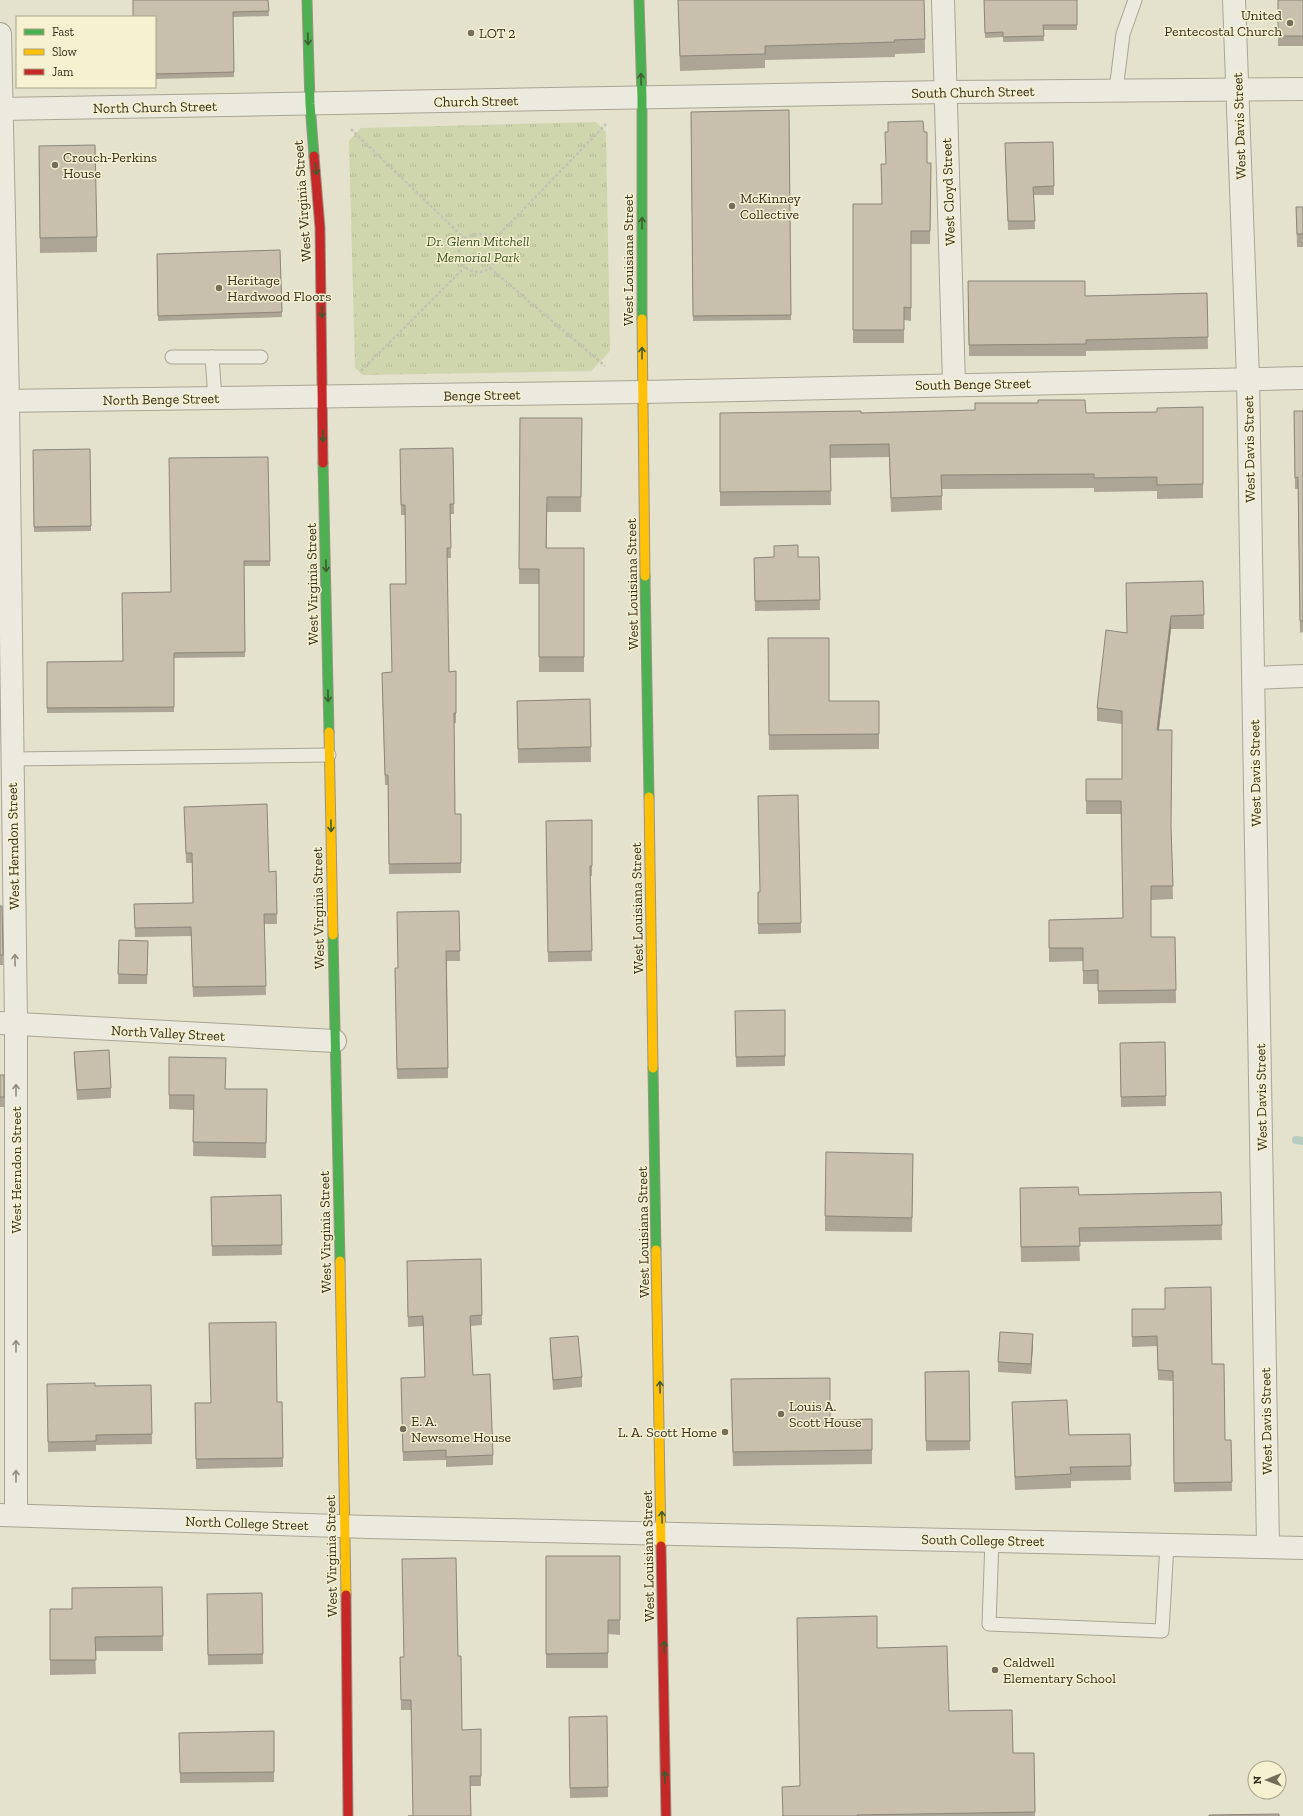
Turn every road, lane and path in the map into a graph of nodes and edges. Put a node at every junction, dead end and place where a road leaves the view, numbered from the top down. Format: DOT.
graph roads {
  1 [pos="307,0"];
  2 [pos="638,0"];
  3 [pos="943,0"];
  4 [pos="1135,0"];
  5 [pos="1234,0"];
  6 [pos="0,34"];
  7 [pos="1303,89"];
  8 [pos="1116,90"];
  9 [pos="1237,90"];
  10 [pos="946,92"];
  11 [pos="642,98"];
  12 [pos="310,104"];
  13 [pos="1,109"];
  14 [pos="610,119"];
  15 [pos="351,129"];
  16 [pos="465,239"];
  17 [pos="493,241"];
  18 [pos="465,267"];
  19 [pos="490,268"];
  20 [pos="172,357"];
  21 [pos="212,357"];
  22 [pos="261,357"];
  23 [pos="607,368"];
  24 [pos="357,374"];
  25 [pos="1248,378"];
  26 [pos="1303,378"];
  27 [pos="954,384"];
  28 [pos="642,392"];
  29 [pos="322,397"];
  30 [pos="215,398"];
  31 [pos="4,401"];
  32 [pos="1303,676"];
  33 [pos="1254,678"];
  34 [pos="329,755"];
  35 [pos="12,759"];
  36 [pos="8,1024"];
  37 [pos="335,1041"];
  38 [pos="8,1515"];
  39 [pos="345,1526"];
  40 [pos="662,1533"];
  41 [pos="992,1540"];
  42 [pos="1167,1544"];
  43 [pos="1268,1547"];
  44 [pos="1303,1548"];
  45 [pos="348,1816"];
  46 [pos="666,1816"];
  1 -- 12 [label="main road, West Virginia Street, one-way"];
  11 -- 2 [label="main road, West Louisiana Street, one-way"];
  3 -- 10 [label="street, West Cloyd Street"];
  4 -- 8 [label="lane"];
  5 -- 9 [label="street, West Davis Street"];
  6 -- 13 [label="street, West Herndon Street"];
  7 -- 9 [label="street, South Church Street"];
  8 -- 9 [label="street, South Church Street"];
  8 -- 10 [label="street, South Church Street"];
  9 -- 25 [label="street, West Davis Street"];
  10 -- 11 [label="street, South Church Street"];
  10 -- 27 [label="street, West Cloyd Street"];
  11 -- 12 [label="street, Church Street"];
  28 -- 11 [label="main road, West Louisiana Street, one-way"];
  12 -- 13 [label="street, North Church Street"];
  12 -- 29 [label="main road, West Virginia Street, one-way"];
  13 -- 31 [label="street, West Herndon Street"];
  14 -- 17 [label="path"];
  15 -- 16 [label="path"];
  16 -- 17 [label="path"];
  16 -- 18 [label="path"];
  17 -- 19 [label="path"];
  18 -- 19 [label="path"];
  18 -- 24 [label="path"];
  19 -- 23 [label="path"];
  20 -- 21 [label="lane"];
  21 -- 22 [label="lane"];
  21 -- 30 [label="lane"];
  25 -- 26 [label="street, South Benge Street"];
  25 -- 27 [label="street, South Benge Street"];
  25 -- 33 [label="street, West Davis Street"];
  27 -- 28 [label="street, South Benge Street"];
  28 -- 29 [label="street, Benge Street"];
  40 -- 28 [label="main road, West Louisiana Street, one-way"];
  29 -- 30 [label="street, North Benge Street"];
  29 -- 34 [label="main road, West Virginia Street, one-way"];
  30 -- 31 [label="street, North Benge Street"];
  31 -- 35 [label="street, West Herndon Street"];
  32 -- 33 [label="street"];
  33 -- 43 [label="street, West Davis Street"];
  34 -- 35 [label="lane"];
  34 -- 37 [label="main road, West Virginia Street, one-way"];
  36 -- 35 [label="street, West Herndon Street, one-way"];
  36 -- 37 [label="street, North Valley Street"];
  38 -- 36 [label="street, West Herndon Street, one-way"];
  37 -- 39 [label="main road, West Virginia Street"];
  38 -- 39 [label="street, North College Street"];
  39 -- 40 [label="street, North College Street"];
  39 -- 45 [label="main road, West Virginia Street"];
  40 -- 41 [label="street, South College Street"];
  46 -- 40 [label="main road, West Louisiana Street, one-way"];
  41 -- 42 [label="street, South College Street"];
  41 -- 42 [label="lane"];
  42 -- 43 [label="street, South College Street"];
  43 -- 44 [label="street, South College Street"];
}
